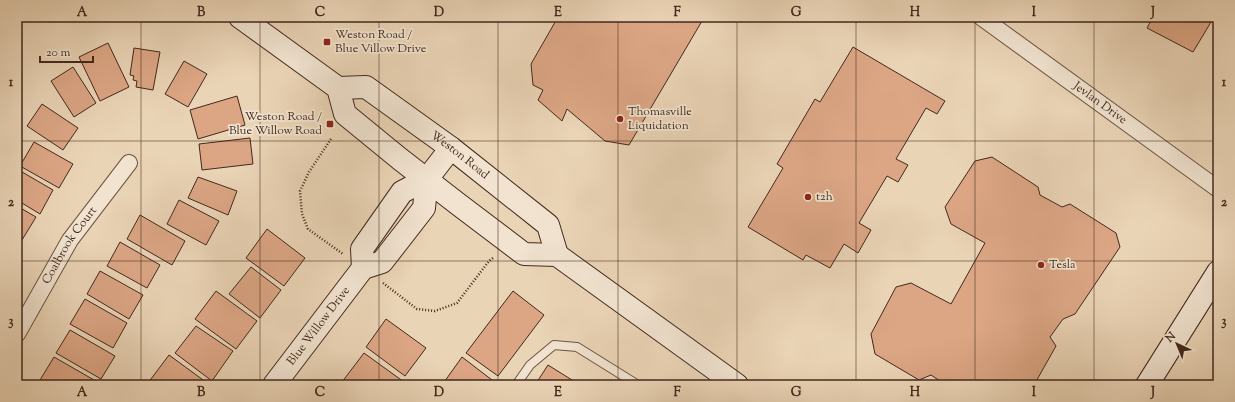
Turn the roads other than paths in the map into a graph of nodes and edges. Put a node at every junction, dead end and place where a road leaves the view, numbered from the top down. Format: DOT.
graph roads {
  1 [pos="240,17"];
  2 [pos="981,17"];
  3 [pos="338,88"];
  4 [pos="451,148"];
  5 [pos="129,163"];
  6 [pos="427,179"];
  7 [pos="1218,189"];
  8 [pos="557,256"];
  9 [pos="1218,272"];
  10 [pos="17,334"];
  11 [pos="274,385"];
  12 [pos="516,385"];
  13 [pos="638,385"];
  14 [pos="737,385"];
  15 [pos="1147,385"];
  1 -- 3 [label="main road"];
  2 -- 7 [label="street, Jevlan Drive"];
  3 -- 4 [label="main road, Weston Road"];
  3 -- 6 [label="main road"];
  4 -- 6 [label="main road, Blue Willow Drive"];
  4 -- 8 [label="main road, Weston Road"];
  5 -- 10 [label="street, Coalbrook Court"];
  6 -- 8 [label="main road"];
  6 -- 11 [label="main road, Blue Willow Drive"];
  8 -- 14 [label="main road"];
  9 -- 15 [label="main road"];
  12 -- 13 [label="lane"];
}
